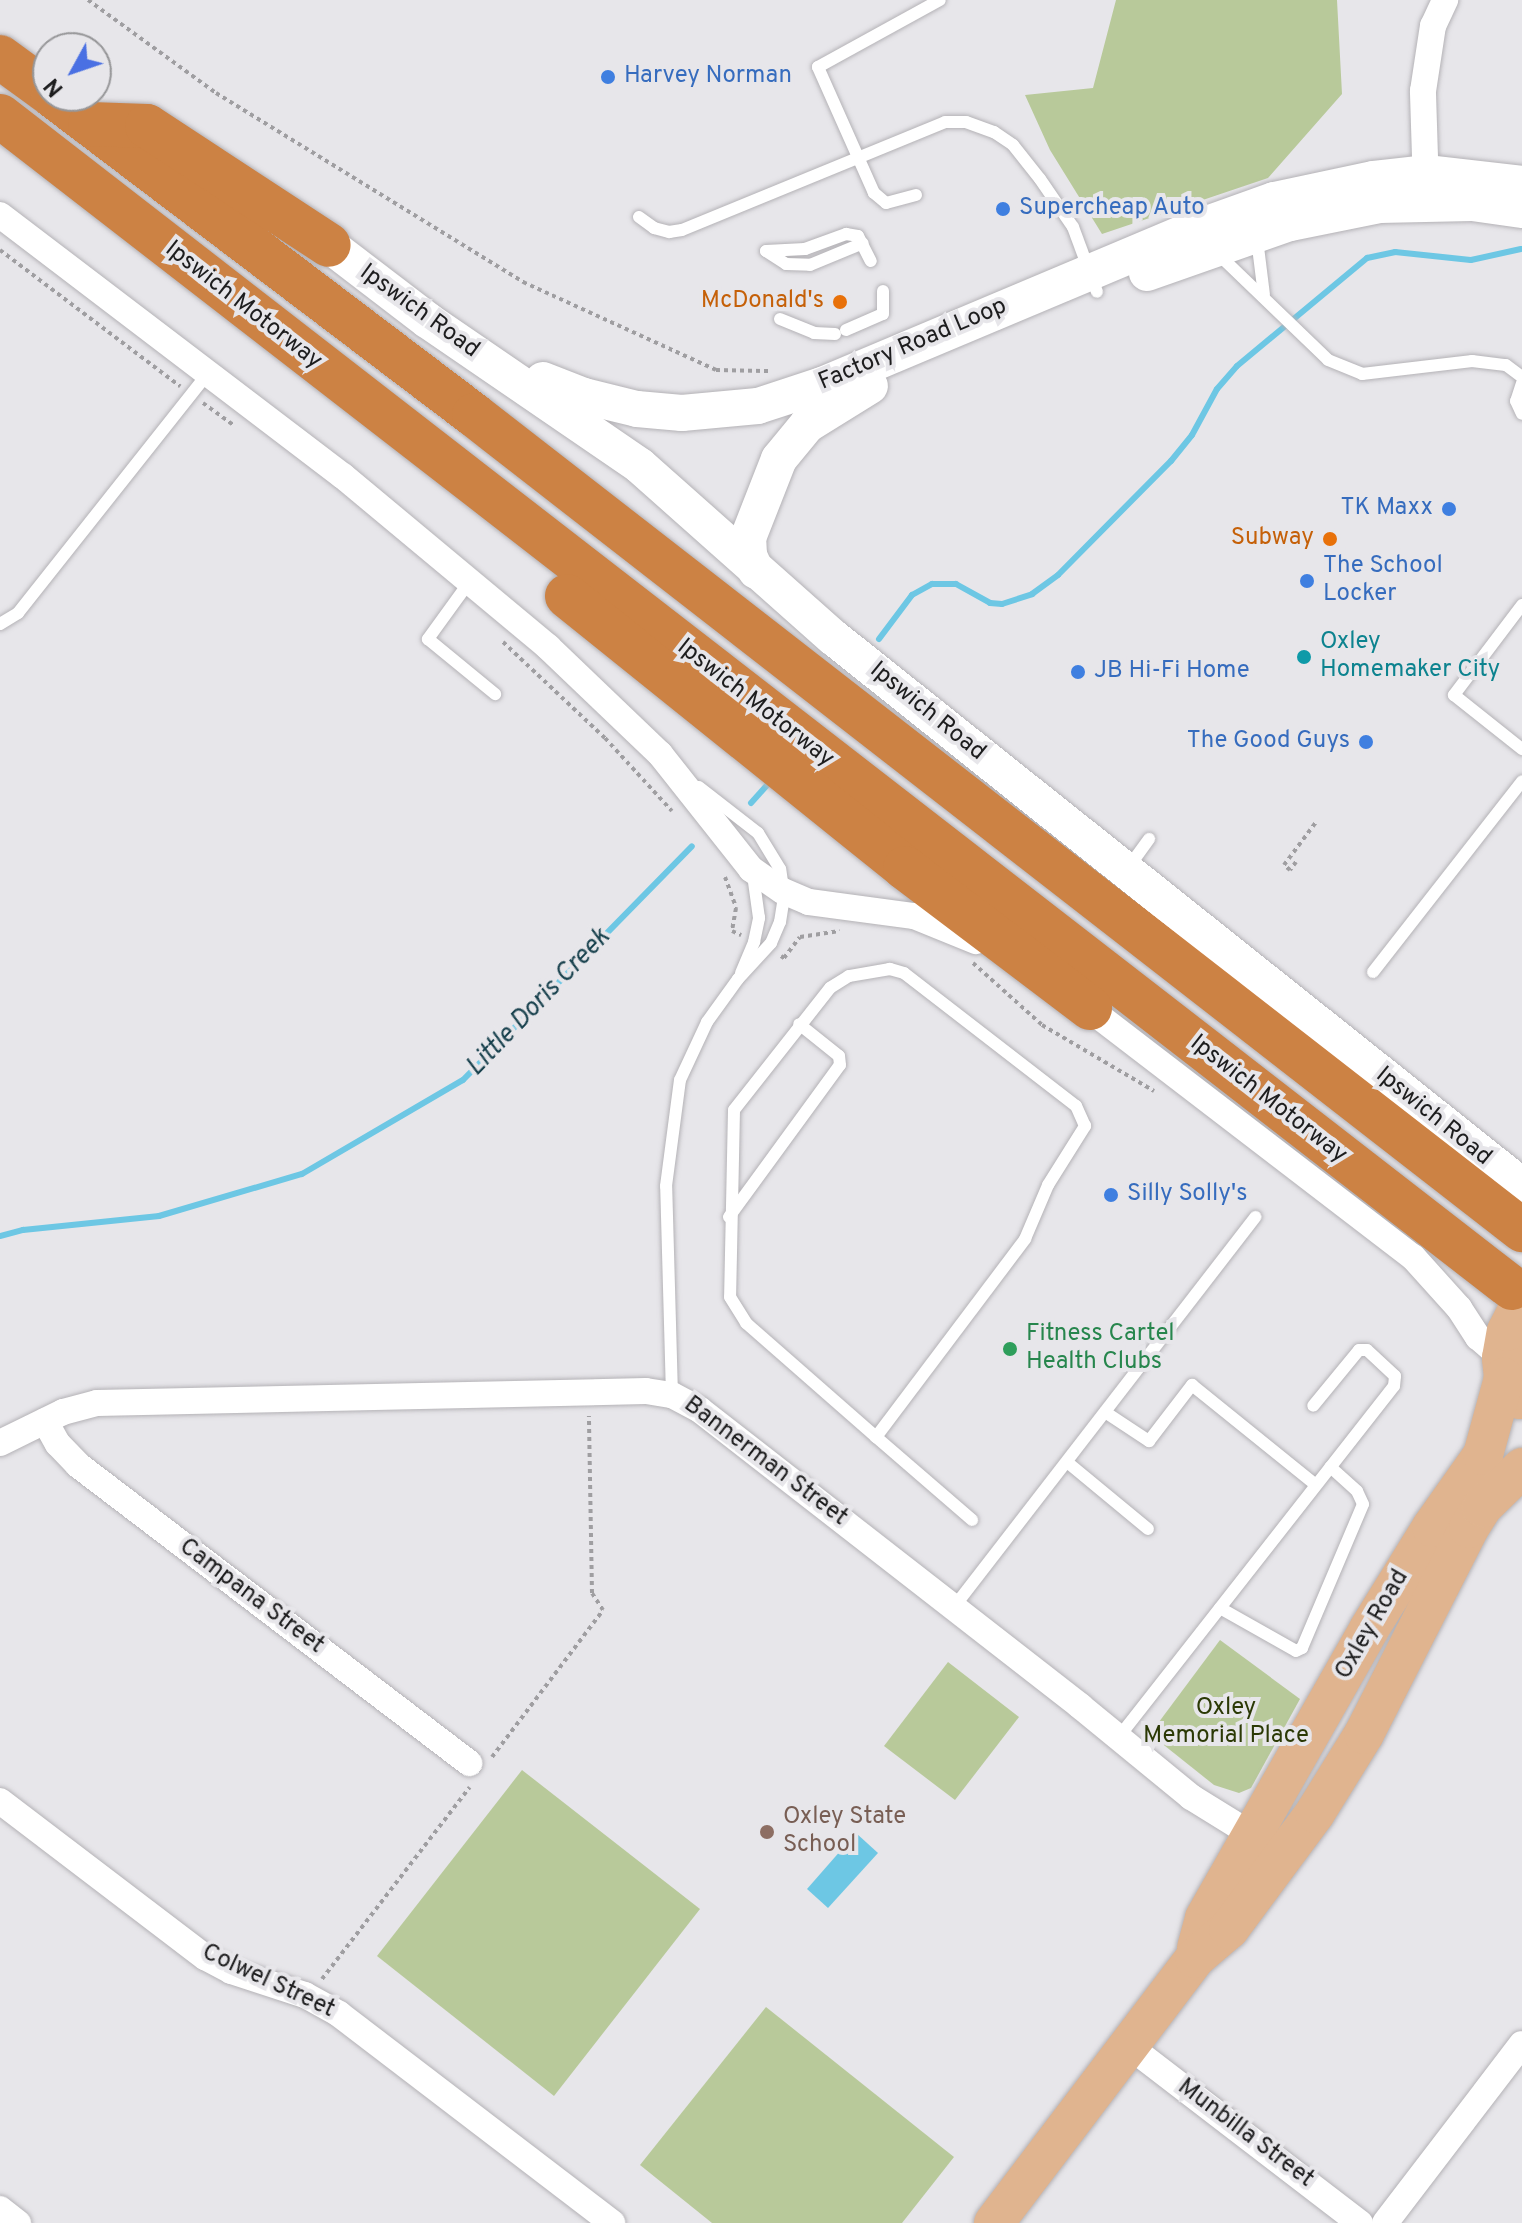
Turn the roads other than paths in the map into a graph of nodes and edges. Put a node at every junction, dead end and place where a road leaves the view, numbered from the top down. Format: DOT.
graph roads {
  1 [pos="940,0"];
  2 [pos="1445,0"];
  3 [pos="0,57"];
  4 [pos="32,80"];
  5 [pos="74,112"];
  6 [pos="0,116"];
  7 [pos="90,124"];
  8 [pos="860,159"];
  9 [pos="81,179"];
  10 [pos="1522,184"];
  11 [pos="1426,187"];
  12 [pos="916,195"];
  13 [pos="1522,210"];
  14 [pos="0,215"];
  15 [pos="639,217"];
  16 [pos="1252,222"];
  17 [pos="1209,237"];
  18 [pos="329,245"];
  19 [pos="766,251"];
  20 [pos="871,261"];
  21 [pos="1094,281"];
  22 [pos="883,291"];
  23 [pos="1264,295"];
  24 [pos="780,319"];
  25 [pos="210,371"];
  26 [pos="1522,380"];
  27 [pos="1522,414"];
  28 [pos="756,571"];
  29 [pos="470,581"];
  30 [pos="1522,605"];
  31 [pos="0,624"];
  32 [pos="495,694"];
  33 [pos="1522,749"];
  34 [pos="660,754"];
  35 [pos="1522,781"];
  36 [pos="1149,839"];
  37 [pos="751,869"];
  38 [pos="1126,871"];
  39 [pos="783,891"];
  40 [pos="1373,972"];
  41 [pos="738,979"];
  42 [pos="1090,1008"];
  43 [pos="799,1024"];
  44 [pos="1522,1186"];
  45 [pos="729,1217"];
  46 [pos="1255,1217"];
  47 [pos="1522,1230"];
  48 [pos="1516,1301"];
  49 [pos="1509,1379"];
  50 [pos="672,1395"];
  51 [pos="1313,1406"];
  52 [pos="1105,1412"];
  53 [pos="45,1421"];
  54 [pos="876,1437"];
  55 [pos="0,1443"];
  56 [pos="1067,1462"];
  57 [pos="1330,1467"];
  58 [pos="1522,1468"];
  59 [pos="1316,1485"];
  60 [pos="972,1520"];
  61 [pos="1148,1529"];
  62 [pos="954,1607"];
  63 [pos="1220,1608"];
  64 [pos="1118,1738"];
  65 [pos="477,1770"];
  66 [pos="0,1801"];
  67 [pos="1269,1845"];
  68 [pos="1522,2044"];
  69 [pos="1129,2046"];
  70 [pos="0,2209"];
  71 [pos="18,2223"];
  72 [pos="612,2223"];
  73 [pos="994,2223"];
  74 [pos="1360,2223"];
  75 [pos="1385,2223"];
  1 -- 8 [label="lane"];
  2 -- 11 [label="street"];
  3 -- 4 [label="highway"];
  5 -- 7 [label="highway"];
  6 -- 9 [label="highway, Ipswich Motorway"];
  7 -- 18 [label="highway"];
  7 -- 47 [label="highway"];
  8 -- 12 [label="lane"];
  8 -- 15 [label="lane"];
  8 -- 21 [label="lane"];
  9 -- 42 [label="highway"];
  9 -- 48 [label="highway, Ipswich Motorway"];
  10 -- 11 [label="main road, Factory Road Loop"];
  11 -- 13 [label="main road, Factory Road Loop"];
  11 -- 16 [label="main road, Factory Road Loop"];
  14 -- 25 [label="street"];
  16 -- 17 [label="main road, Factory Road Loop"];
  16 -- 23 [label="lane"];
  17 -- 21 [label="main road, Factory Road Loop"];
  17 -- 23 [label="lane"];
  18 -- 21 [label="main road, Factory Road Loop"];
  18 -- 28 [label="main road, Ipswich Road"];
  19 -- 20 [label="lane"];
  21 -- 28 [label="main road, Factory Road Loop"];
  22 -- 24 [label="lane"];
  23 -- 26 [label="lane"];
  25 -- 29 [label="street"];
  25 -- 31 [label="lane"];
  26 -- 27 [label="lane"];
  28 -- 38 [label="main road, Ipswich Road"];
  29 -- 32 [label="lane"];
  29 -- 34 [label="street"];
  30 -- 33 [label="lane"];
  34 -- 37 [label="street"];
  34 -- 39 [label="lane"];
  35 -- 40 [label="lane"];
  36 -- 38 [label="lane"];
  37 -- 39 [label="street"];
  37 -- 41 [label="lane"];
  38 -- 44 [label="main road, Ipswich Road"];
  39 -- 41 [label="lane"];
  39 -- 42 [label="street"];
  41 -- 50 [label="lane"];
  42 -- 49 [label="street"];
  43 -- 45 [label="lane"];
  43 -- 45 [label="lane"];
  43 -- 54 [label="lane"];
  45 -- 54 [label="lane"];
  46 -- 52 [label="lane"];
  48 -- 49 [label="main road, Oxley Road"];
  49 -- 67 [label="main road, Oxley Road"];
  50 -- 53 [label="street, Bannerman Street"];
  50 -- 62 [label="street, Bannerman Street"];
  51 -- 57 [label="lane"];
  52 -- 56 [label="lane"];
  52 -- 59 [label="lane"];
  53 -- 55 [label="street, Bannerman Street"];
  53 -- 65 [label="street, Campana Street"];
  54 -- 60 [label="lane"];
  56 -- 61 [label="lane"];
  56 -- 62 [label="lane"];
  57 -- 59 [label="lane"];
  57 -- 63 [label="lane"];
  58 -- 67 [label="main road, Oxley Road"];
  59 -- 63 [label="lane"];
  62 -- 64 [label="street, Bannerman Street"];
  63 -- 64 [label="lane"];
  64 -- 67 [label="street, Bannerman Street"];
  66 -- 72 [label="street, Colwel Street"];
  67 -- 69 [label="main road, Oxley Road"];
  68 -- 75 [label="street"];
  69 -- 73 [label="main road, Oxley Road"];
  69 -- 74 [label="street, Munbilla Street"];
  70 -- 71 [label="street"];
}
